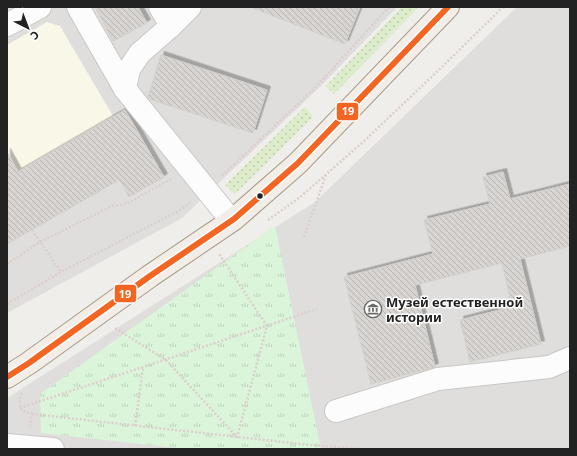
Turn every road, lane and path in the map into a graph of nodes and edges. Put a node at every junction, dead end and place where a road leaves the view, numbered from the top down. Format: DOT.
graph roads {
  1 [pos="40,7"];
  2 [pos="78,7"];
  3 [pos="160,7"];
  4 [pos="190,7"];
  5 [pos="448,7"];
  6 [pos="7,25"];
  7 [pos="171,26"];
  8 [pos="125,89"];
  9 [pos="188,169"];
  10 [pos="326,174"];
  11 [pos="231,220"];
  12 [pos="32,230"];
  13 [pos="304,237"];
  14 [pos="40,242"];
  15 [pos="219,254"];
  16 [pos="7,264"];
  17 [pos="61,272"];
  18 [pos="317,309"];
  19 [pos="267,326"];
  20 [pos="113,327"];
  21 [pos="570,358"];
  22 [pos="166,360"];
  23 [pos="142,368"];
  24 [pos="7,377"];
  25 [pos="20,408"];
  26 [pos="336,411"];
  27 [pos="32,414"];
  28 [pos="135,426"];
  29 [pos="7,432"];
  30 [pos="237,437"];
  31 [pos="16,446"];
  32 [pos="310,447"];
  33 [pos="53,449"];
  34 [pos="363,449"];
  1 -- 6 [label="street"];
  2 -- 8 [label="street"];
  3 -- 7 [label="street"];
  4 -- 7 [label="street"];
  5 -- 11 [label="main road"];
  7 -- 8 [label="street"];
  8 -- 9 [label="street"];
  9 -- 11 [label="street"];
  9 -- 14 [label="path"];
  10 -- 13 [label="path"];
  11 -- 24 [label="main road"];
  12 -- 14 [label="path"];
  14 -- 16 [label="path"];
  14 -- 17 [label="path"];
  15 -- 19 [label="path"];
  18 -- 19 [label="path"];
  19 -- 22 [label="path"];
  19 -- 30 [label="path"];
  20 -- 22 [label="path"];
  21 -- 26 [label="street"];
  22 -- 23 [label="path"];
  22 -- 30 [label="path"];
  23 -- 25 [label="path"];
  23 -- 28 [label="path"];
  27 -- 28 [label="path"];
  28 -- 30 [label="path"];
  29 -- 31 [label="street"];
  30 -- 32 [label="path"];
  31 -- 33 [label="street"];
  32 -- 34 [label="path"];
}
